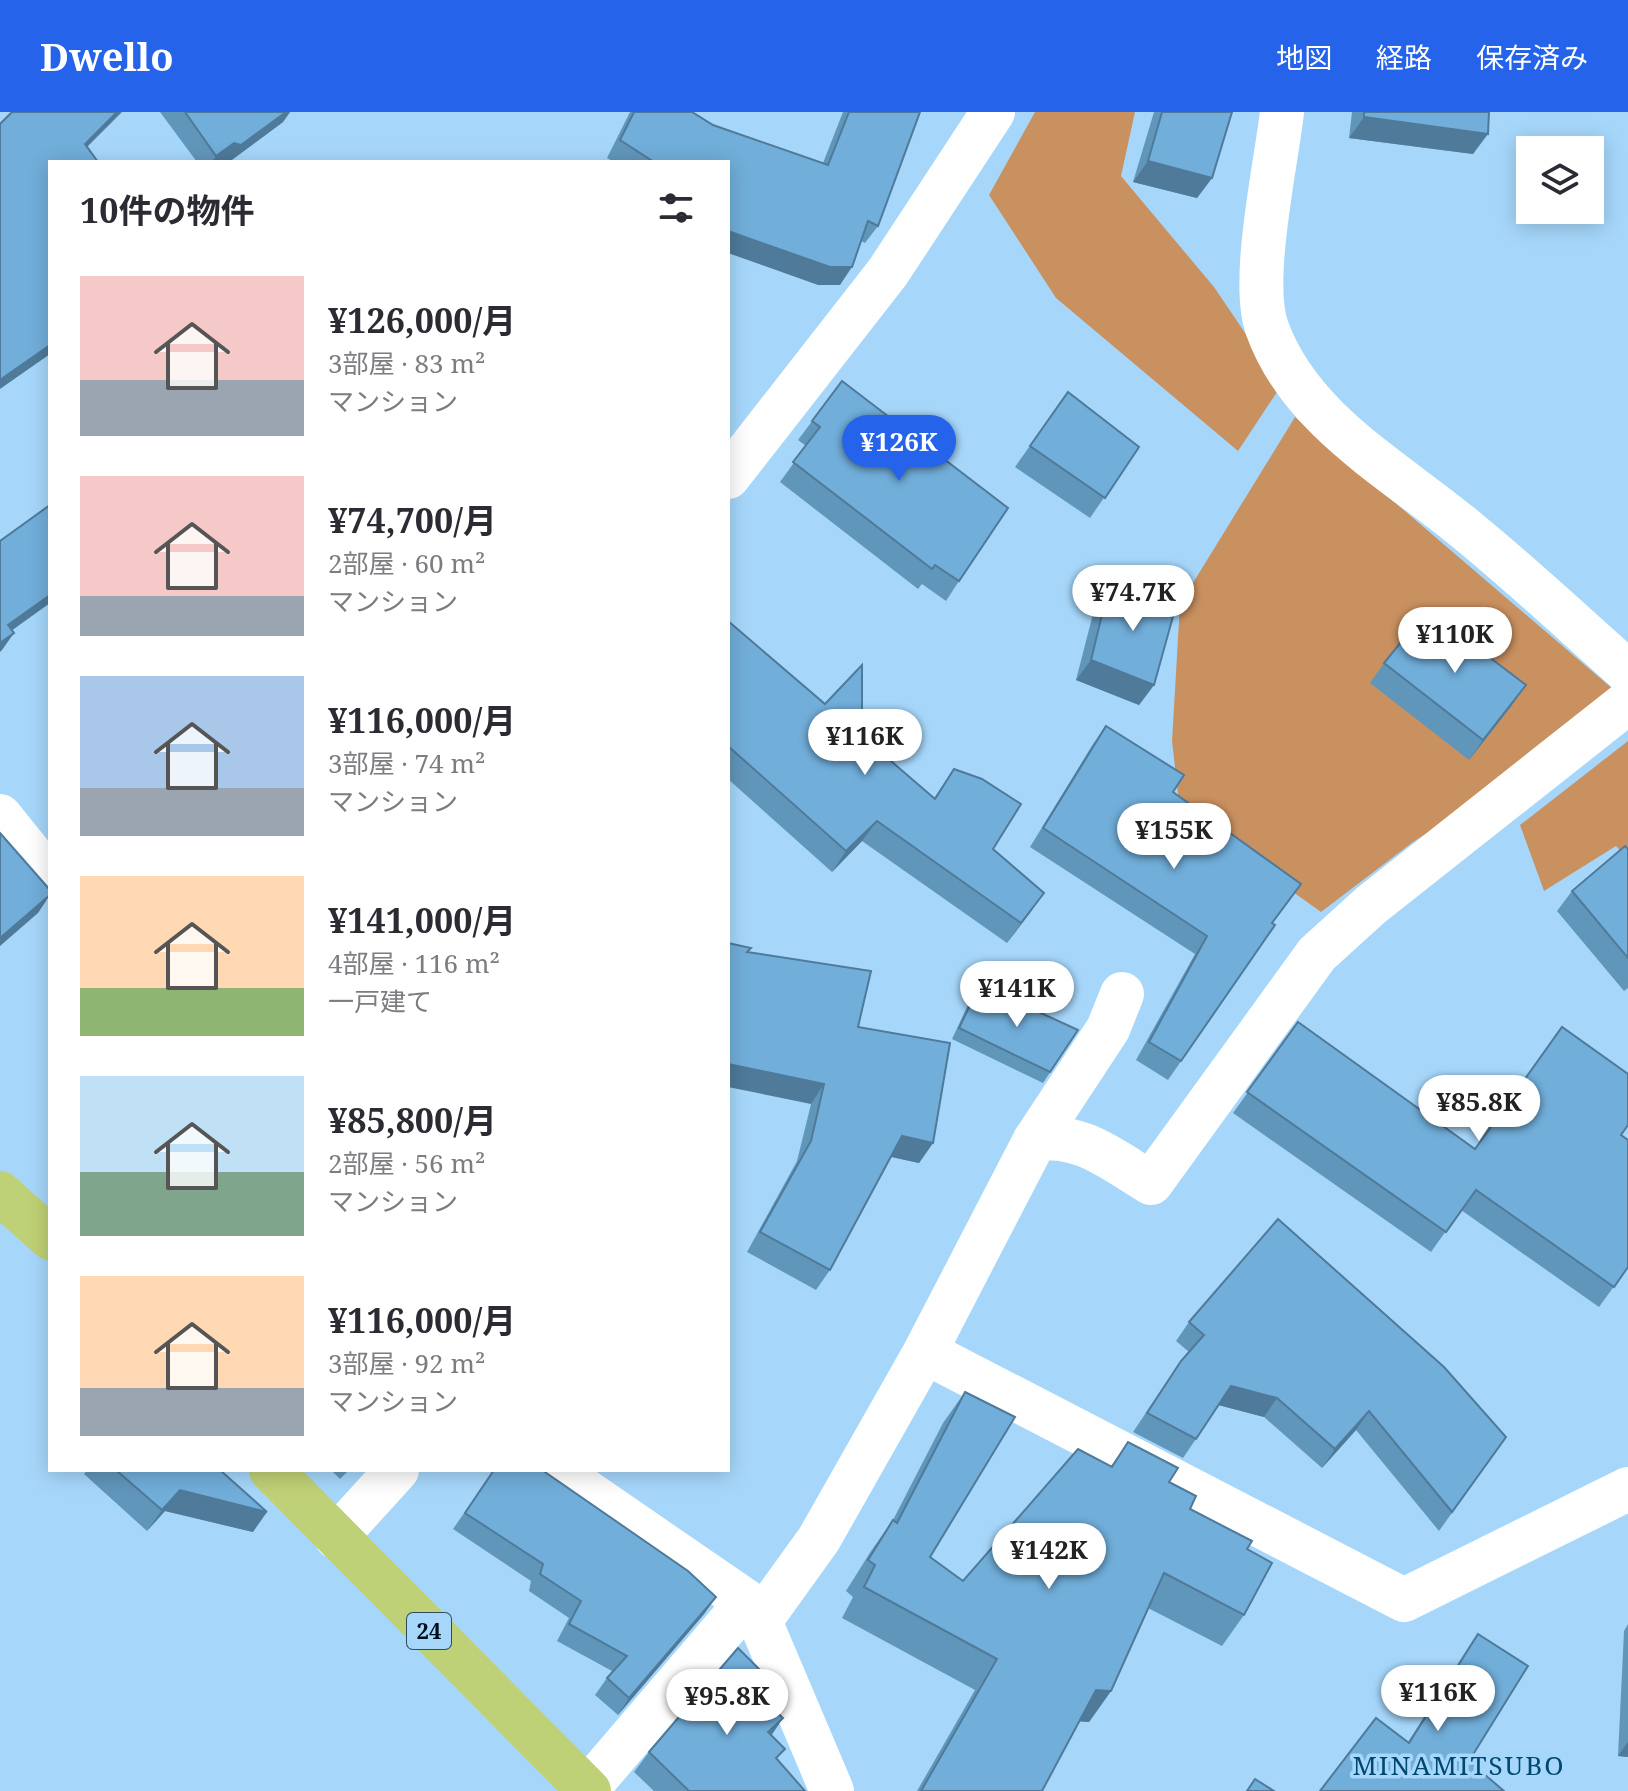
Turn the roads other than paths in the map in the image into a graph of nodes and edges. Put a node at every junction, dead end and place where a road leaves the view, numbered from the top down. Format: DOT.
graph roads {
  1 [pos="993,112"];
  2 [pos="1282,112"];
  3 [pos="730,474"];
  4 [pos="1628,672"];
  5 [pos="1628,702"];
  6 [pos="0,816"];
  7 [pos="48,876"];
  8 [pos="1122,994"];
  9 [pos="1035,1140"];
  10 [pos="0,1193"];
  11 [pos="48,1235"];
  12 [pos="925,1352"];
  13 [pos="273,1472"];
  14 [pos="395,1472"];
  15 [pos="558,1472"];
  16 [pos="1628,1489"];
  17 [pos="336,1537"];
  18 [pos="753,1611"];
  19 [pos="588,1790"];
  20 [pos="832,1791"];
  1 -- 3 [label="street"];
  2 -- 4 [label="street"];
  5 -- 9 [label="street"];
  6 -- 7 [label="street"];
  8 -- 9 [label="street"];
  9 -- 12 [label="street"];
  10 -- 11 [label="main road"];
  12 -- 16 [label="street"];
  12 -- 18 [label="street"];
  13 -- 17 [label="main road, 24"];
  14 -- 17 [label="street"];
  15 -- 18 [label="street"];
  17 -- 19 [label="main road, 24"];
  18 -- 19 [label="street"];
  18 -- 20 [label="street"];
}
